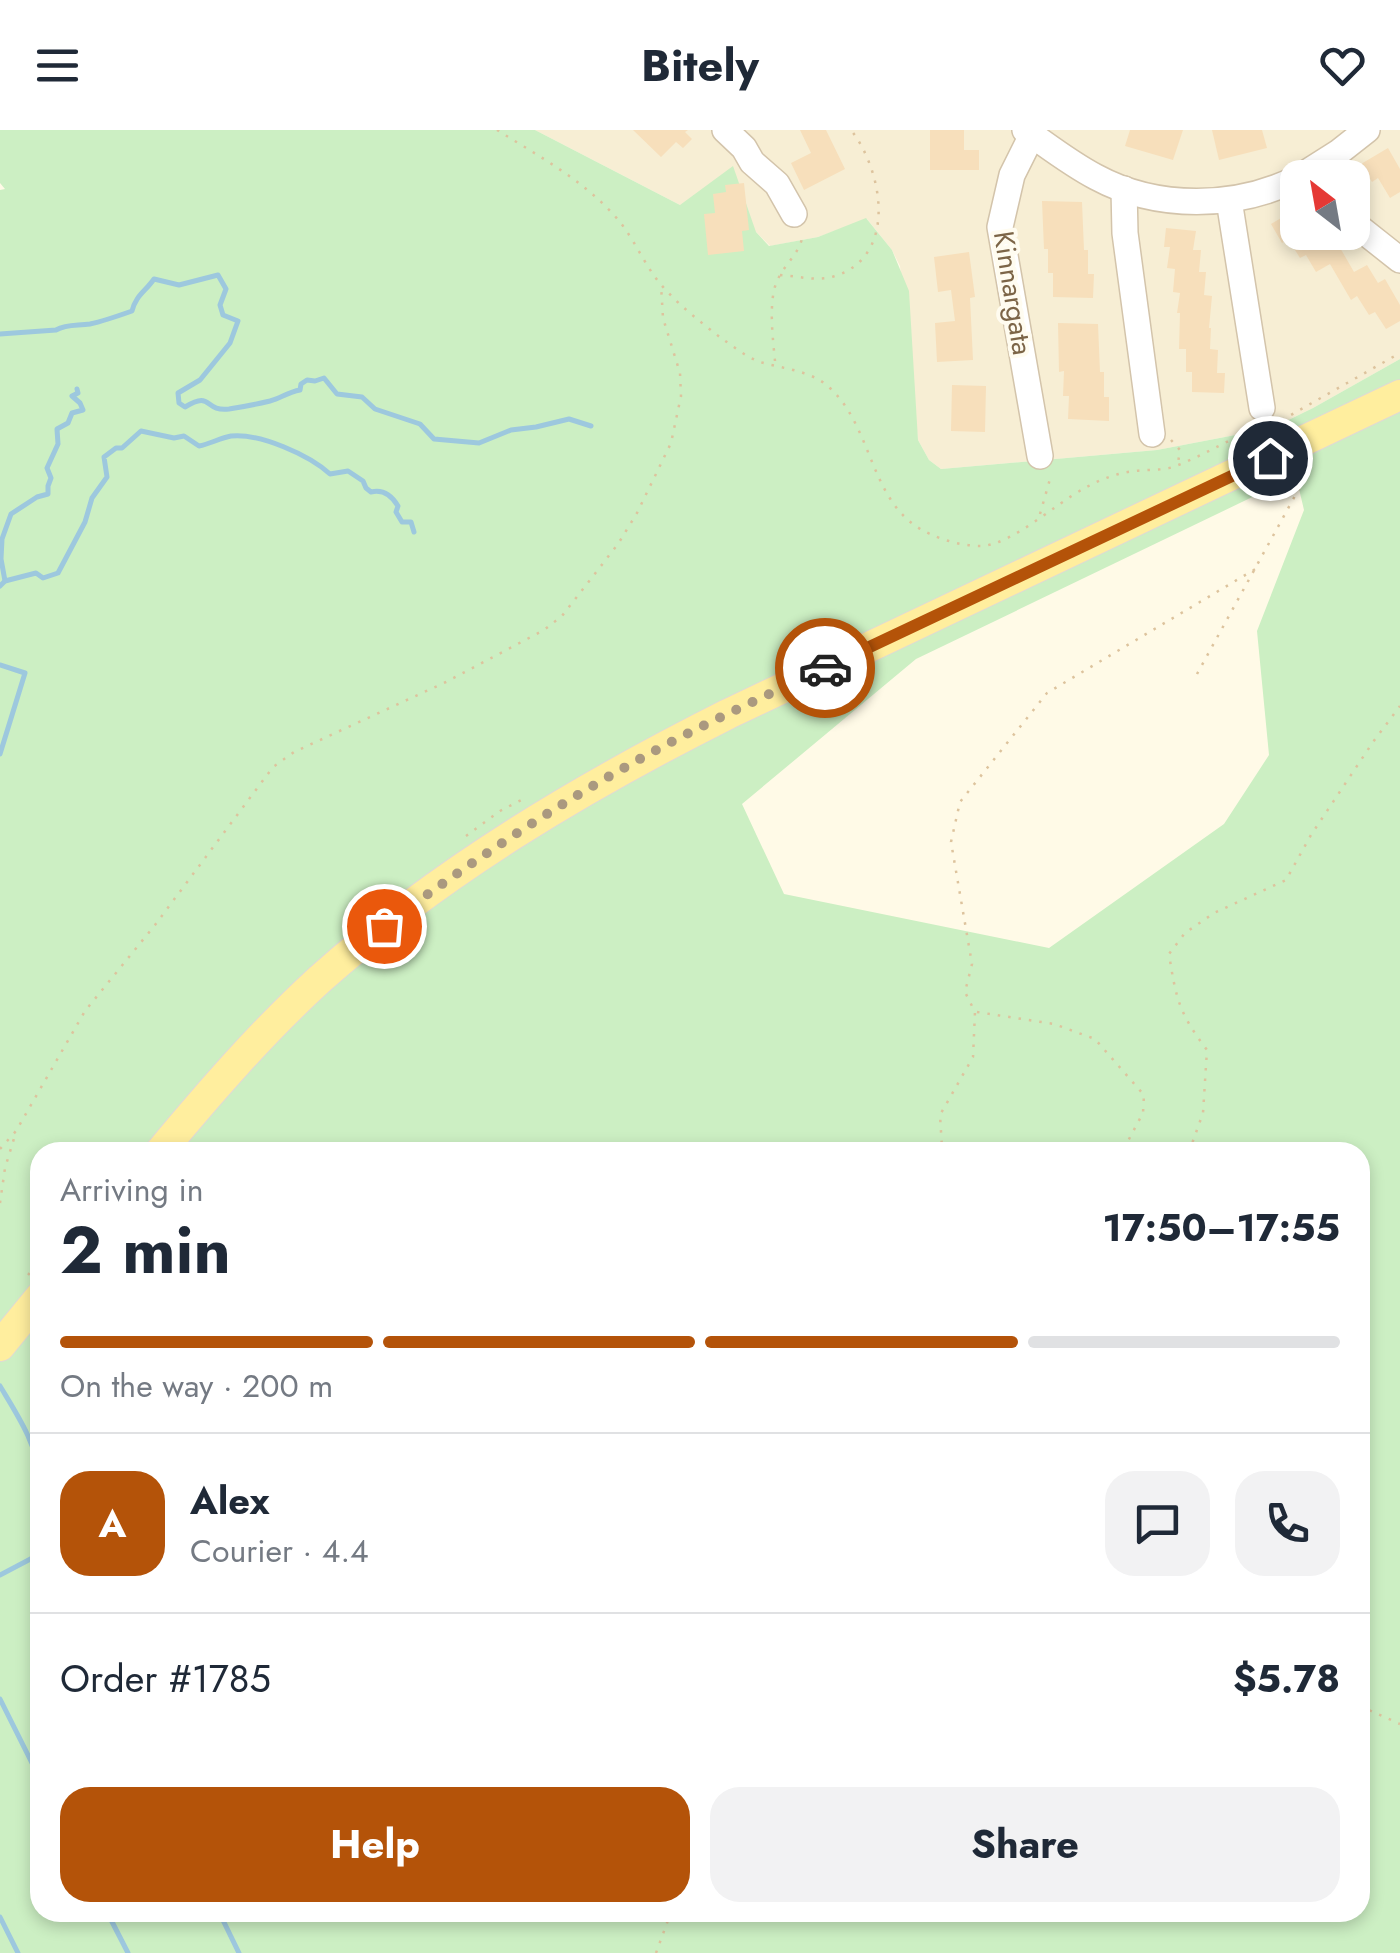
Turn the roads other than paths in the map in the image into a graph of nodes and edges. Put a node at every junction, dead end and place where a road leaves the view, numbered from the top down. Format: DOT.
graph roads {
  1 [pos="724,130"];
  2 [pos="1366,130"];
  3 [pos="1028,132"];
  4 [pos="1329,160"];
  5 [pos="1280,186"];
  6 [pos="1124,188"];
  7 [pos="1229,200"];
  8 [pos="794,214"];
  9 [pos="1370,236"];
  10 [pos="1400,260"];
  11 [pos="1400,395"];
  12 [pos="1262,420"];
  13 [pos="1152,434"];
  14 [pos="1040,456"];
  15 [pos="169,1142"];
  16 [pos="30,1309"];
  17 [pos="0,1346"];
  1 -- 8 [label="street"];
  2 -- 4 [label="street, Kinnargata"];
  3 -- 6 [label="street, Kinnargata"];
  3 -- 14 [label="street, Kinnargata"];
  5 -- 7 [label="street, Kinnargata"];
  6 -- 7 [label="street, Kinnargata"];
  6 -- 13 [label="street"];
  7 -- 12 [label="street"];
  9 -- 10 [label="street"];
  11 -- 15 [label="main road"];
  16 -- 17 [label="main road"];
}
